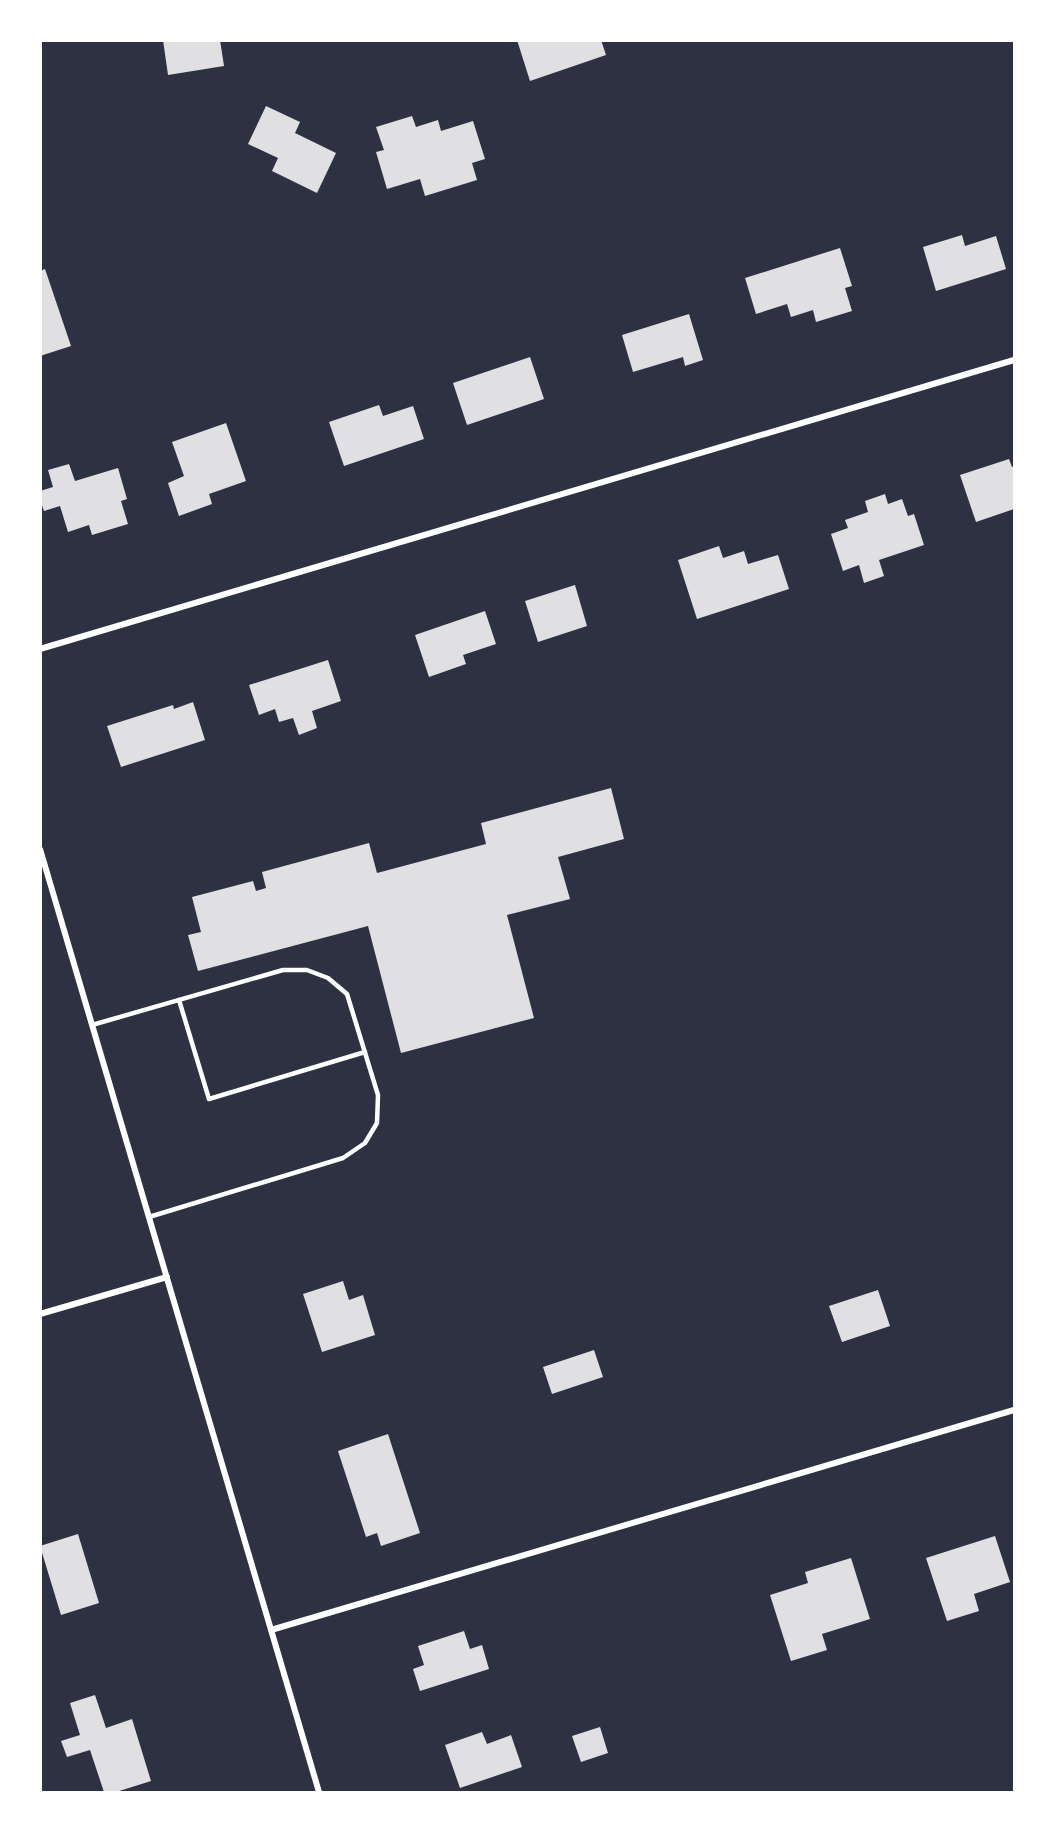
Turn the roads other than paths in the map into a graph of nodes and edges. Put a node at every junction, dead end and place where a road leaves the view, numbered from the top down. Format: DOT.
graph roads {
  1 [pos="1014,360"];
  2 [pos="40,650"];
  3 [pos="40,849"];
  4 [pos="178,1000"];
  5 [pos="92,1024"];
  6 [pos="365,1052"];
  7 [pos="149,1217"];
  8 [pos="167,1277"];
  9 [pos="40,1314"];
  10 [pos="1014,1410"];
  11 [pos="270,1630"];
  12 [pos="319,1792"];
  1 -- 2 [label="street"];
  3 -- 5 [label="street"];
  4 -- 5 [label="lane"];
  4 -- 6 [label="lane"];
  4 -- 6 [label="lane"];
  5 -- 7 [label="street"];
  6 -- 7 [label="lane"];
  7 -- 8 [label="street"];
  8 -- 9 [label="street"];
  8 -- 11 [label="street"];
  10 -- 11 [label="street"];
  11 -- 12 [label="street"];
}
